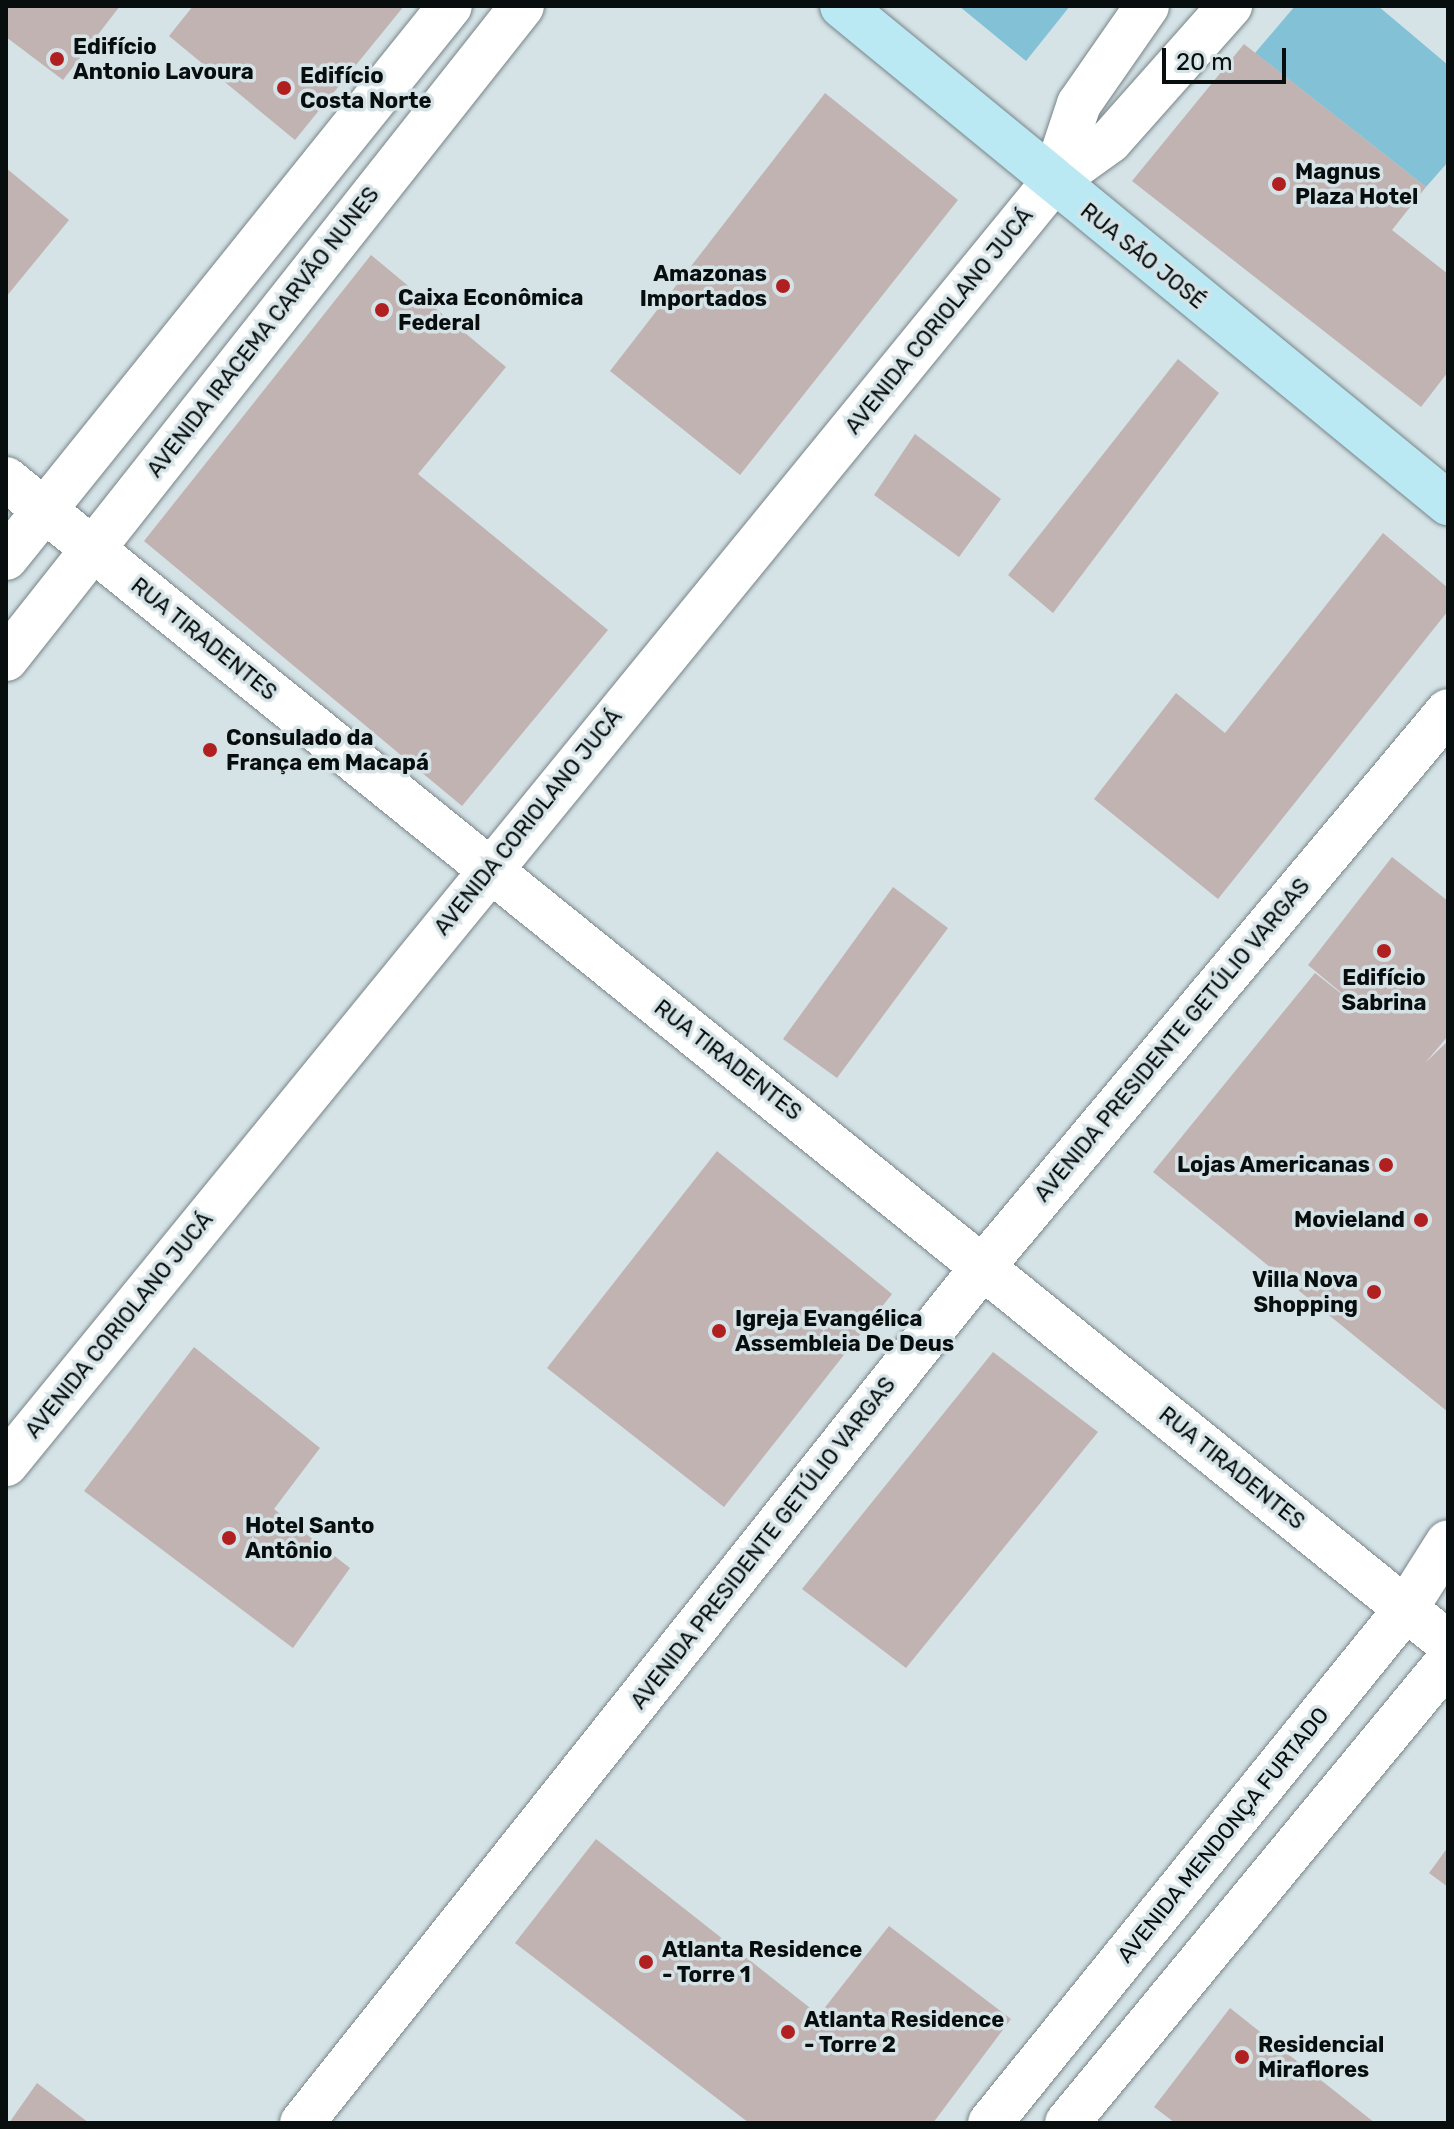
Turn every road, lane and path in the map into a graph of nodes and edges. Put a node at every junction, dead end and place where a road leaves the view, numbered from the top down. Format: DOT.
graph roads {
  1 [pos="450,6"];
  2 [pos="522,6"];
  3 [pos="842,6"];
  4 [pos="1147,6"];
  5 [pos="1230,6"];
  6 [pos="1053,182"];
  7 [pos="6,479"];
  8 [pos="1448,503"];
  9 [pos="45,510"];
  10 [pos="94,551"];
  11 [pos="6,558"];
  12 [pos="6,659"];
  13 [pos="1448,711"];
  14 [pos="488,870"];
  15 [pos="985,1264"];
  16 [pos="6,1464"];
  17 [pos="1448,1542"];
  18 [pos="1405,1610"];
  19 [pos="1448,1643"];
  20 [pos="1448,1661"];
  21 [pos="1002,2119"];
  22 [pos="302,2123"];
  23 [pos="1067,2123"];
  1 -- 9 [label="street"];
  2 -- 10 [label="street, AVENIDA IRACEMA CARVÃO NUNES"];
  3 -- 6 [label="main road, RUA SÃO JOSÉ"];
  4 -- 6 [label="street, AVENIDA CORIOLANO JUCÁ"];
  5 -- 6 [label="street, AVENIDA CORIOLANO JUCÁ"];
  6 -- 8 [label="main road, RUA SÃO JOSÉ"];
  6 -- 14 [label="street, AVENIDA CORIOLANO JUCÁ"];
  7 -- 9 [label="street, RUA TIRADENTES"];
  9 -- 10 [label="street, RUA TIRADENTES"];
  9 -- 11 [label="street"];
  10 -- 12 [label="street, AVENIDA IRACEMA CARVÃO NUNES"];
  10 -- 14 [label="street, RUA TIRADENTES"];
  13 -- 15 [label="street, AVENIDA PRESIDENTE GETÚLIO VARGAS"];
  14 -- 15 [label="street, RUA TIRADENTES"];
  14 -- 16 [label="street, AVENIDA CORIOLANO JUCÁ"];
  15 -- 18 [label="street, RUA TIRADENTES"];
  15 -- 22 [label="street, AVENIDA PRESIDENTE GETÚLIO VARGAS"];
  17 -- 18 [label="street, AVENIDA MENDONÇA FURTADO"];
  18 -- 19 [label="street, RUA TIRADENTES"];
  18 -- 21 [label="street, AVENIDA MENDONÇA FURTADO"];
  20 -- 23 [label="street"];
}
